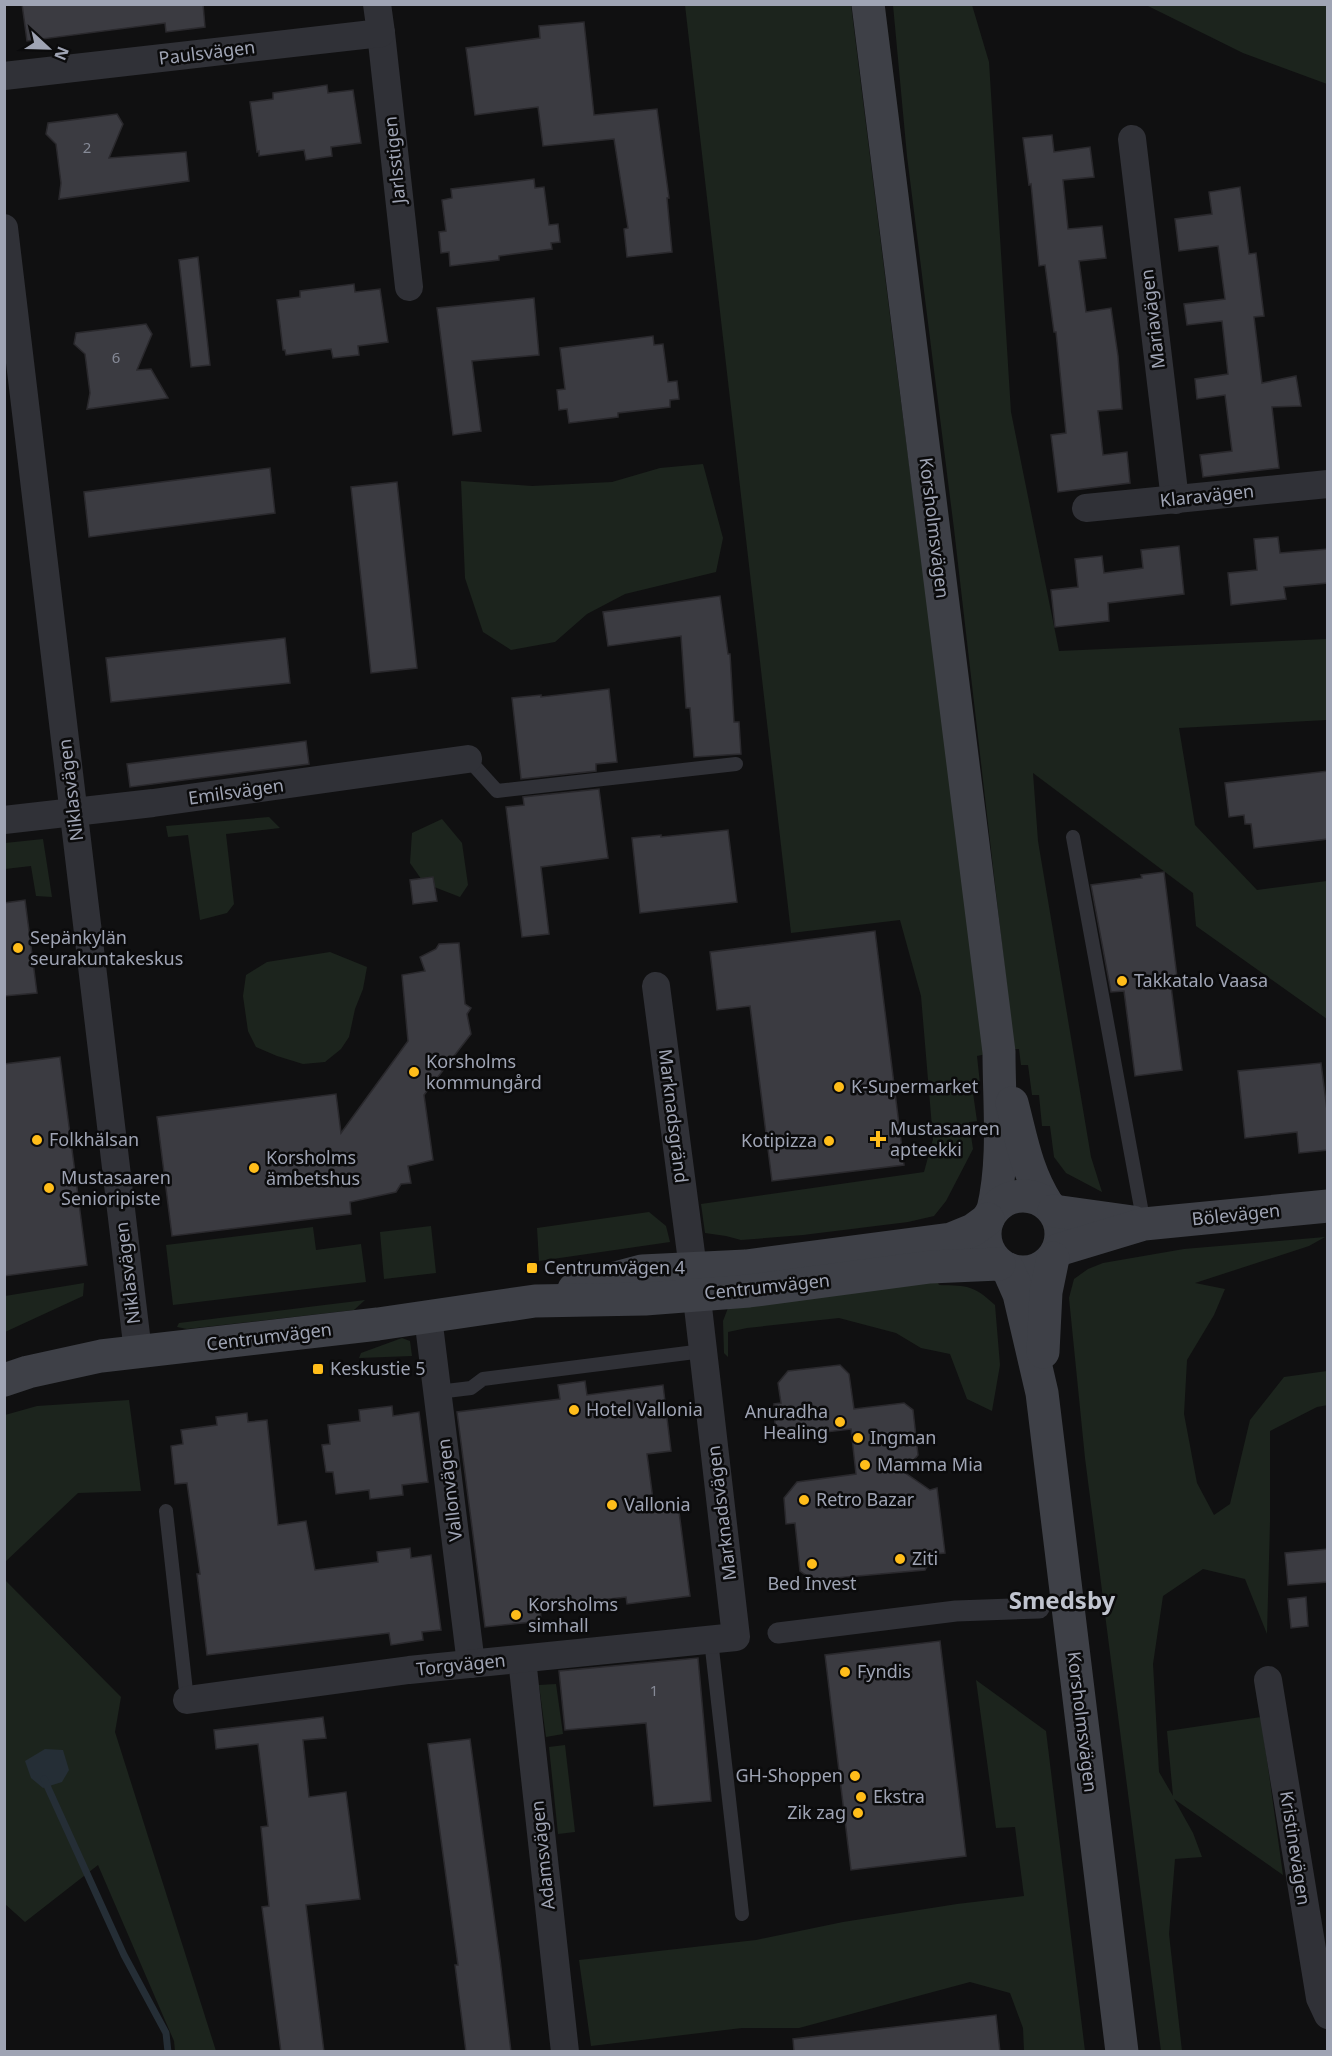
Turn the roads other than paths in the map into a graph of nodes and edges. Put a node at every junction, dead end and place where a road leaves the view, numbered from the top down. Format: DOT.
graph roads {
  1 [pos="377,4"];
  2 [pos="868,4"];
  3 [pos="381,33"];
  4 [pos="4,76"];
  5 [pos="1132,139"];
  6 [pos="4,228"];
  7 [pos="409,287"];
  8 [pos="1328,483"];
  9 [pos="1175,500"];
  10 [pos="1086,508"];
  11 [pos="468,759"];
  12 [pos="736,764"];
  13 [pos="74,812"];
  14 [pos="4,820"];
  15 [pos="1073,837"];
  16 [pos="656,986"];
  17 [pos="999,1052"];
  18 [pos="1328,1206"];
  19 [pos="1051,1208"];
  20 [pos="990,1215"];
  21 [pos="1144,1224"];
  22 [pos="1056,1254"];
  23 [pos="1003,1267"];
  24 [pos="693,1270"];
  25 [pos="428,1317"];
  26 [pos="703,1351"];
  27 [pos="138,1352"];
  28 [pos="4,1380"];
  29 [pos="438,1392"];
  30 [pos="1042,1393"];
  31 [pos="166,1511"];
  32 [pos="1040,1608"];
  33 [pos="778,1633"];
  34 [pos="724,1638"];
  35 [pos="522,1659"];
  36 [pos="471,1664"];
  37 [pos="1268,1680"];
  38 [pos="187,1700"];
  39 [pos="742,1914"];
  40 [pos="1328,2015"];
  41 [pos="565,2052"];
  42 [pos="1122,2052"];
  1 -- 3 [label="street"];
  2 -- 17 [label="main road, Korsholmsvägen"];
  3 -- 4 [label="street, Paulsvägen"];
  3 -- 7 [label="street, Jarlsstigen"];
  5 -- 9 [label="street, Mariavägen"];
  6 -- 13 [label="street, Niklasvägen"];
  8 -- 9 [label="street, Klaravägen"];
  9 -- 10 [label="street, Klaravägen"];
  11 -- 12 [label="lane"];
  11 -- 13 [label="street, Emilsvägen"];
  13 -- 14 [label="street, Emilsvägen"];
  13 -- 27 [label="street, Niklasvägen"];
  15 -- 21 [label="lane"];
  16 -- 24 [label="street, Marknadsgränd"];
  17 -- 19 [label="main road, Korsholmsvägen"];
  17 -- 20 [label="main road, Korsholmsvägen"];
  18 -- 21 [label="main road, Bölevägen"];
  19 -- 20 [label="main road"];
  19 -- 21 [label="main road, Bölevägen"];
  19 -- 22 [label="main road"];
  20 -- 23 [label="main road"];
  20 -- 24 [label="main road, Centrumvägen"];
  21 -- 22 [label="main road, Bölevägen"];
  22 -- 23 [label="main road"];
  22 -- 30 [label="main road, Korsholmsvägen"];
  23 -- 24 [label="main road, Centrumvägen"];
  23 -- 30 [label="main road, Korsholmsvägen"];
  24 -- 25 [label="main road, Centrumvägen"];
  24 -- 26 [label="street, Marknadsvägen"];
  25 -- 27 [label="main road, Centrumvägen"];
  25 -- 29 [label="street, Vallonvägen"];
  26 -- 29 [label="lane"];
  26 -- 34 [label="street, Marknadsvägen"];
  27 -- 28 [label="main road, Centrumvägen"];
  29 -- 36 [label="street, Vallonvägen"];
  30 -- 42 [label="main road, Korsholmsvägen"];
  31 -- 38 [label="lane"];
  32 -- 33 [label="street"];
  34 -- 35 [label="street, Torgvägen"];
  34 -- 39 [label="lane"];
  35 -- 36 [label="street, Torgvägen"];
  35 -- 41 [label="street, Adamsvägen"];
  36 -- 38 [label="street, Torgvägen"];
  37 -- 40 [label="street, Kristinevägen"];
}
